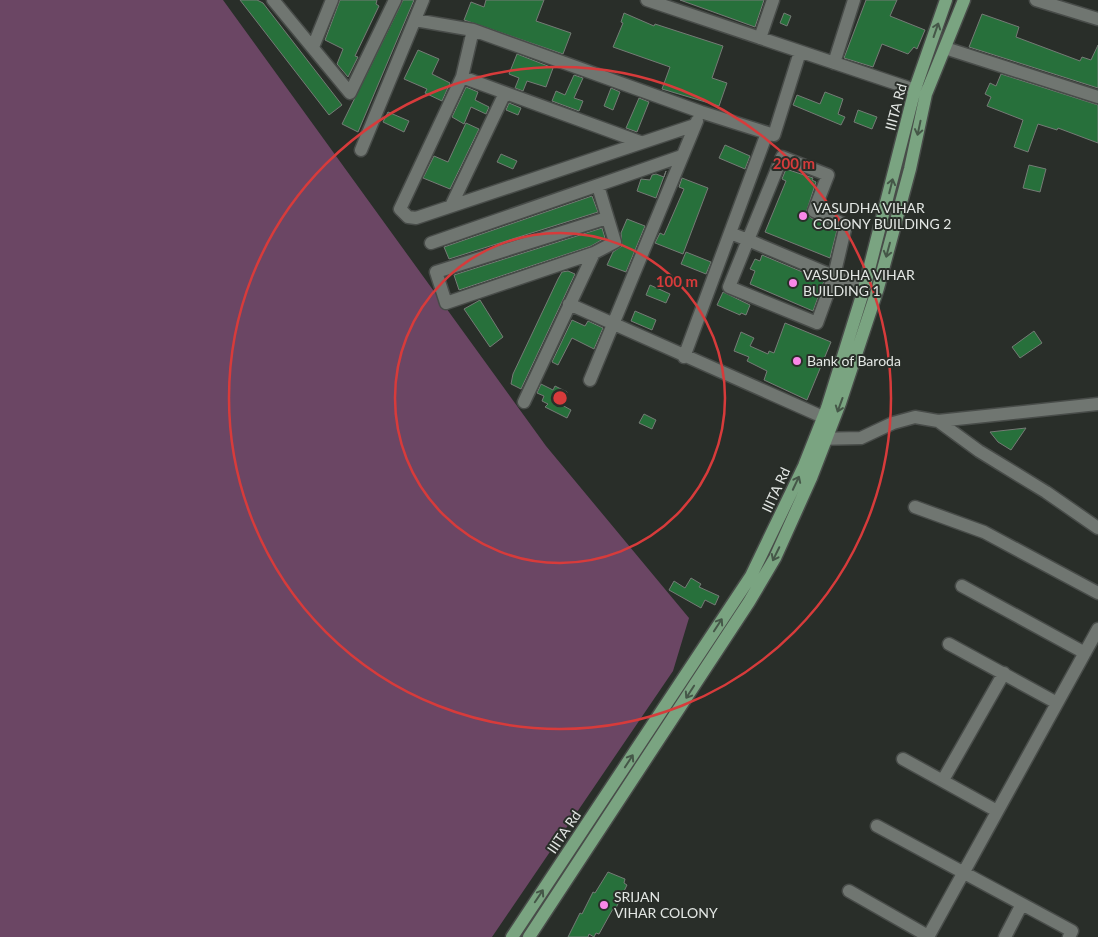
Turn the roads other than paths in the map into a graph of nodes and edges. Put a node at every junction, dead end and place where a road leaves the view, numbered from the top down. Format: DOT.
graph roads {
  1 [pos="273,0"];
  2 [pos="332,0"];
  3 [pos="395,0"];
  4 [pos="424,0"];
  5 [pos="647,0"];
  6 [pos="773,0"];
  7 [pos="854,0"];
  8 [pos="946,0"];
  9 [pos="964,0"];
  10 [pos="1036,0"];
  11 [pos="1098,19"];
  12 [pos="415,20"];
  13 [pos="473,30"];
  14 [pos="760,38"];
  15 [pos="313,47"];
  16 [pos="945,48"];
  17 [pos="800,52"];
  18 [pos="834,63"];
  19 [pos="462,77"];
  20 [pos="921,92"];
  21 [pos="505,93"];
  22 [pos="1098,97"];
  23 [pos="701,112"];
  24 [pos="695,125"];
  25 [pos="767,133"];
  26 [pos="640,142"];
  27 [pos="361,150"];
  28 [pos="682,156"];
  29 [pos="598,186"];
  30 [pos="450,206"];
  31 [pos="608,218"];
  32 [pos="730,233"];
  33 [pos="748,240"];
  34 [pos="431,243"];
  35 [pos="594,253"];
  36 [pos="834,276"];
  37 [pos="864,289"];
  38 [pos="569,304"];
  39 [pos="612,324"];
  40 [pos="684,357"];
  41 [pos="590,380"];
  42 [pos="524,402"];
  43 [pos="1098,404"];
  44 [pos="823,417"];
  45 [pos="938,421"];
  46 [pos="821,440"];
  47 [pos="915,506"];
  48 [pos="1098,528"];
  49 [pos="962,586"];
  50 [pos="1098,593"];
  51 [pos="743,599"];
  52 [pos="1098,629"];
  53 [pos="949,644"];
  54 [pos="1085,653"];
  55 [pos="1004,673"];
  56 [pos="1057,703"];
  57 [pos="903,759"];
  58 [pos="943,780"];
  59 [pos="997,811"];
  60 [pos="877,826"];
  61 [pos="964,872"];
  62 [pos="849,891"];
  63 [pos="1022,904"];
  64 [pos="928,936"];
  65 [pos="512,937"];
  66 [pos="529,937"];
  67 [pos="1005,937"];
  68 [pos="1068,937"];
  1 -- 15 [label="street"];
  2 -- 15 [label="street"];
  3 -- 15 [label="street"];
  4 -- 12 [label="street"];
  5 -- 14 [label="street"];
  6 -- 14 [label="street"];
  7 -- 18 [label="street"];
  20 -- 8 [label="main road, IIITA Rd, one-way"];
  9 -- 16 [label="main road, IIITA Rd"];
  10 -- 11 [label="street"];
  12 -- 13 [label="street"];
  12 -- 27 [label="street"];
  13 -- 19 [label="street"];
  13 -- 23 [label="street"];
  14 -- 17 [label="street"];
  16 -- 20 [label="main road, IIITA Rd"];
  16 -- 22 [label="street"];
  17 -- 18 [label="street"];
  17 -- 25 [label="street"];
  18 -- 20 [label="street"];
  19 -- 21 [label="street"];
  19 -- 30 [label="street"];
  37 -- 20 [label="main road, IIITA Rd, one-way"];
  20 -- 46 [label="main road, IIITA Rd, one-way"];
  21 -- 26 [label="street"];
  21 -- 30 [label="street"];
  23 -- 24 [label="street"];
  23 -- 25 [label="street"];
  24 -- 26 [label="street"];
  24 -- 28 [label="street"];
  25 -- 32 [label="street"];
  26 -- 30 [label="street"];
  28 -- 29 [label="street"];
  28 -- 39 [label="street"];
  29 -- 31 [label="street"];
  29 -- 34 [label="street"];
  31 -- 35 [label="street"];
  31 -- 35 [label="street"];
  32 -- 33 [label="street"];
  32 -- 40 [label="street"];
  33 -- 36 [label="street"];
  33 -- 36 [label="street"];
  33 -- 36 [label="street"];
  35 -- 38 [label="street"];
  36 -- 37 [label="street"];
  37 -- 44 [label="main road, IIITA Rd"];
  38 -- 39 [label="street"];
  38 -- 42 [label="street"];
  39 -- 40 [label="street"];
  39 -- 41 [label="street"];
  40 -- 44 [label="street"];
  43 -- 45 [label="street"];
  44 -- 46 [label="main road, IIITA Rd"];
  45 -- 46 [label="street"];
  45 -- 48 [label="street"];
  46 -- 51 [label="main road, IIITA Rd"];
  47 -- 50 [label="street"];
  49 -- 54 [label="street"];
  65 -- 51 [label="main road, IIITA Rd, one-way"];
  51 -- 66 [label="main road, IIITA Rd, one-way"];
  52 -- 54 [label="street"];
  53 -- 55 [label="street"];
  54 -- 56 [label="street"];
  55 -- 56 [label="street"];
  55 -- 58 [label="street"];
  56 -- 59 [label="street"];
  57 -- 58 [label="street"];
  58 -- 59 [label="street"];
  59 -- 61 [label="street"];
  60 -- 61 [label="street"];
  61 -- 63 [label="street"];
  61 -- 64 [label="street"];
  62 -- 64 [label="street"];
  63 -- 67 [label="street"];
  63 -- 68 [label="street"];
}
